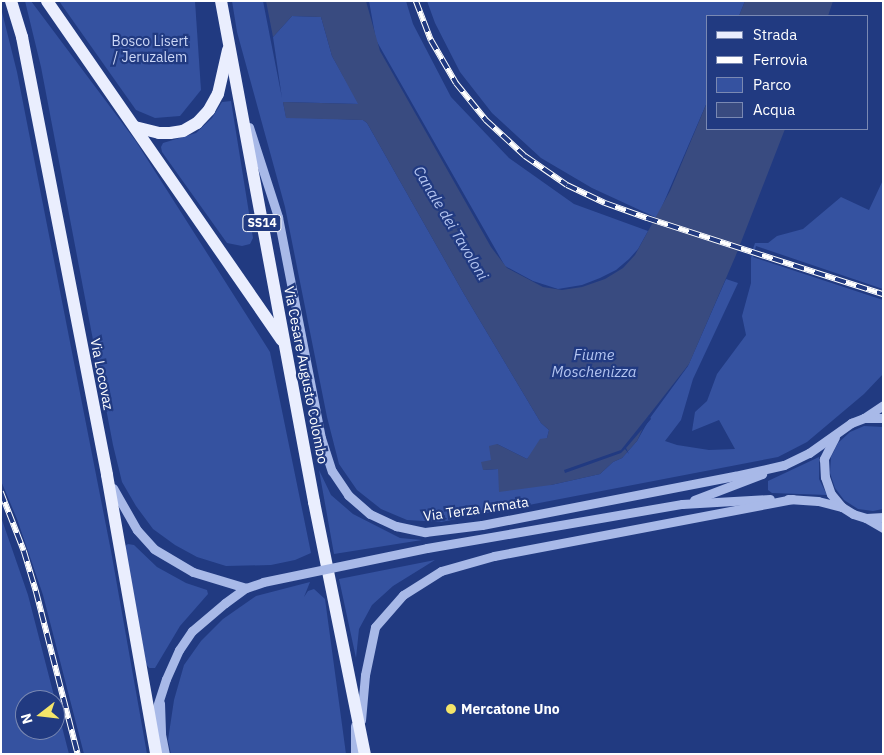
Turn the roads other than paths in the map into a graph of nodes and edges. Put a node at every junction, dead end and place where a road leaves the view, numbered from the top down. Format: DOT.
graph roads {
  1 [pos="11,1"];
  2 [pos="47,1"];
  3 [pos="221,1"];
  4 [pos="229,43"];
  5 [pos="240,101"];
  6 [pos="135,127"];
  7 [pos="284,344"];
  8 [pos="883,405"];
  9 [pos="864,418"];
  10 [pos="883,418"];
  11 [pos="839,431"];
  12 [pos="784,465"];
  13 [pos="107,475"];
  14 [pos="793,499"];
  15 [pos="682,504"];
  16 [pos="842,507"];
  17 [pos="883,517"];
  18 [pos="866,518"];
  19 [pos="883,528"];
  20 [pos="246,588"];
  21 [pos="160,693"];
  22 [pos="355,704"];
  23 [pos="150,726"];
  24 [pos="361,732"];
  25 [pos="156,754"];
  26 [pos="165,754"];
  27 [pos="355,754"];
  28 [pos="365,754"];
  1 -- 13 [label="main road, Via Locovaz"];
  2 -- 6 [label="main road"];
  3 -- 4 [label="main road, Via Cesare Augusto Colombo / SS14"];
  4 -- 5 [label="main road, Via Cesare Augusto Colombo / SS14"];
  4 -- 6 [label="main road"];
  5 -- 7 [label="main road, Via Cesare Augusto Colombo / SS14"];
  5 -- 12 [label="street, Via Terza Armata"];
  6 -- 7 [label="main road"];
  7 -- 22 [label="main road, Via Cesare Augusto Colombo / SS14"];
  8 -- 9 [label="street"];
  9 -- 10 [label="street, Via Terza Armata"];
  9 -- 11 [label="street, Via Terza Armata"];
  11 -- 12 [label="street, Via Terza Armata"];
  11 -- 16 [label="street"];
  12 -- 15 [label="street, Via Terza Armata"];
  13 -- 20 [label="street"];
  13 -- 23 [label="main road, Via Locovaz"];
  14 -- 15 [label="street, Via Terza Armata"];
  14 -- 16 [label="street, Via Terza Armata"];
  14 -- 24 [label="street, Via Terza Armata"];
  15 -- 20 [label="street, Via Terza Armata, bridge"];
  16 -- 18 [label="street, Via Terza Armata"];
  17 -- 18 [label="street, Via Terza Armata"];
  18 -- 19 [label="street, Via Terza Armata"];
  20 -- 21 [label="street, Via Terza Armata"];
  21 -- 23 [label="street, Via Terza Armata"];
  21 -- 26 [label="street"];
  22 -- 24 [label="main road, Via Cesare Augusto Colombo"];
  22 -- 27 [label="street"];
  23 -- 25 [label="main road, Via Locovaz"];
  24 -- 28 [label="main road, Via Cesare Augusto Colombo"];
}
